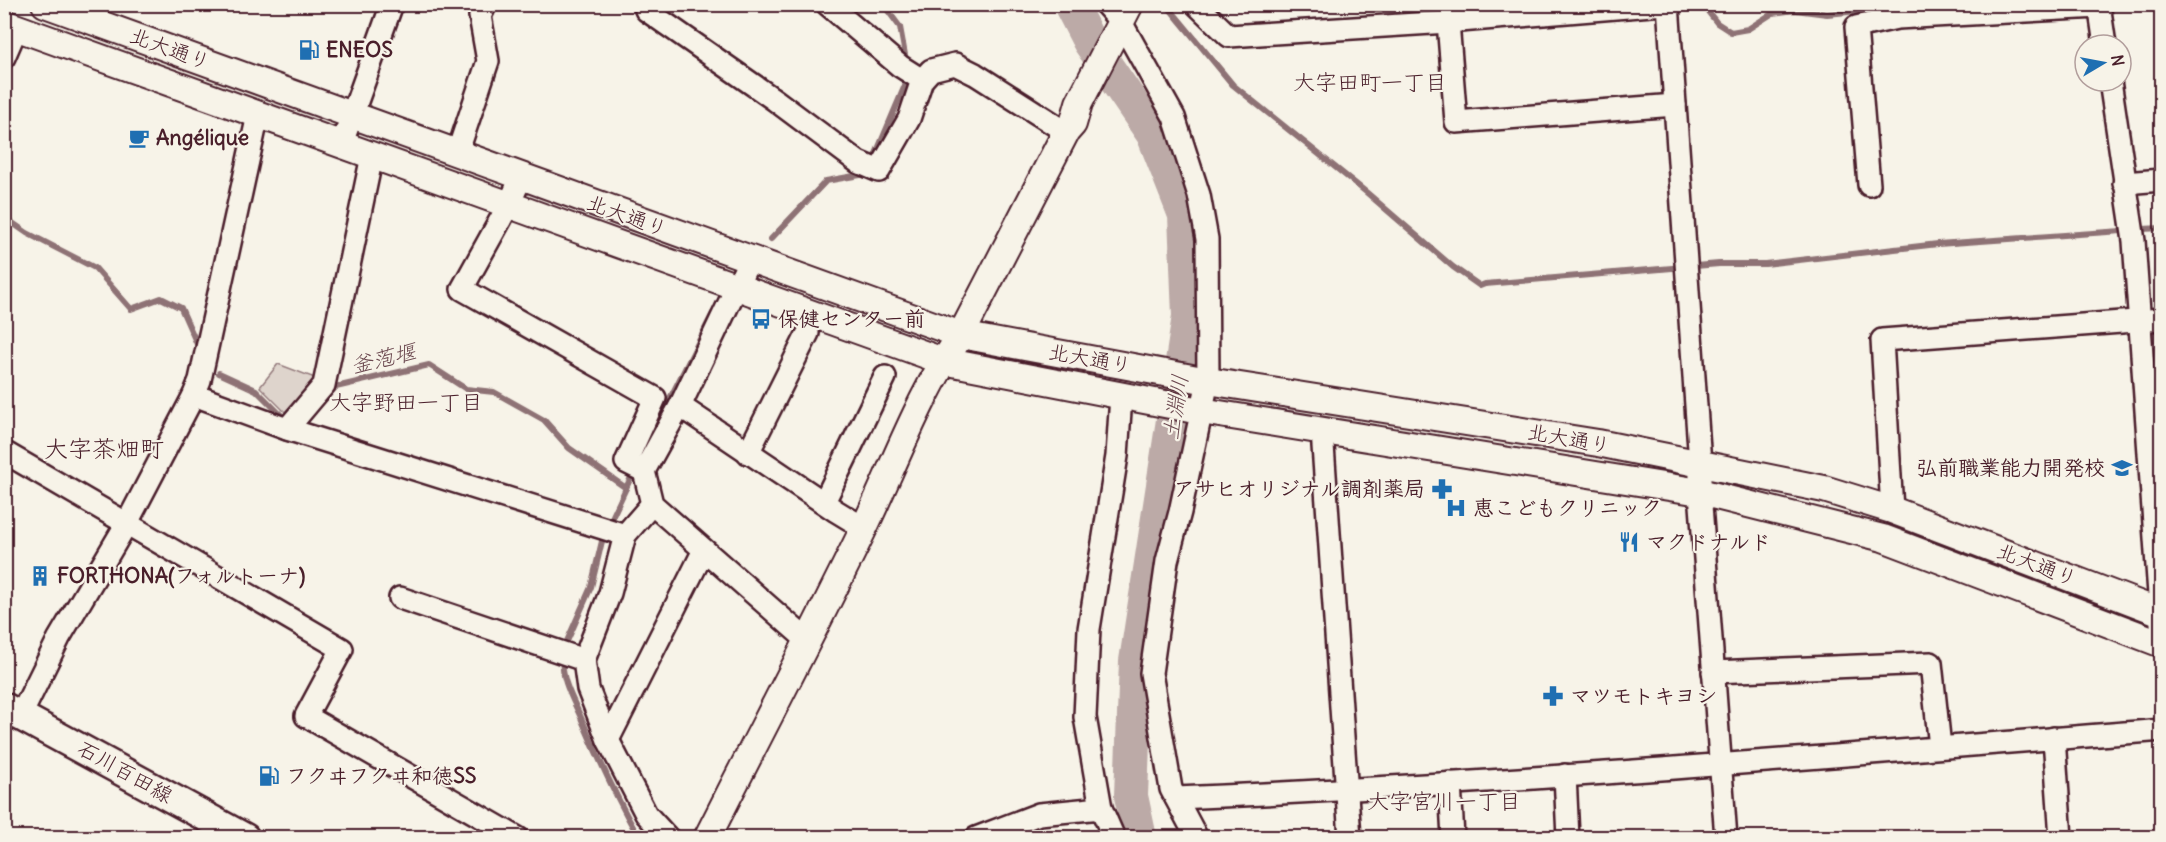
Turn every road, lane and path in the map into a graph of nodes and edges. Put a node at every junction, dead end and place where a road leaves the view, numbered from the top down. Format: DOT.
graph roads {
  1 [pos="45,4"];
  2 [pos="392,4"];
  3 [pos="486,4"];
  4 [pos="649,4"];
  5 [pos="827,4"];
  6 [pos="1196,4"];
  7 [pos="1666,4"];
  8 [pos="2099,6"];
  9 [pos="1897,11"];
  10 [pos="1118,16"];
  11 [pos="1448,22"];
  12 [pos="11,25"];
  13 [pos="2103,33"];
  14 [pos="4,57"];
  15 [pos="911,73"];
  16 [pos="2112,93"];
  17 [pos="1675,105"];
  18 [pos="354,115"];
  19 [pos="258,116"];
  20 [pos="1066,132"];
  21 [pos="342,143"];
  22 [pos="457,154"];
  23 [pos="372,156"];
  24 [pos="521,178"];
  25 [pos="2162,180"];
  26 [pos="2124,183"];
  27 [pos="1869,185"];
  28 [pos="508,206"];
  29 [pos="750,259"];
  30 [pos="738,287"];
  31 [pos="2162,319"];
  32 [pos="2139,321"];
  33 [pos="808,333"];
  34 [pos="961,335"];
  35 [pos="943,361"];
  36 [pos="885,378"];
  37 [pos="1203,380"];
  38 [pos="195,395"];
  39 [pos="1125,397"];
  40 [pos="680,406"];
  41 [pos="1198,410"];
  42 [pos="2153,420"];
  43 [pos="287,429"];
  44 [pos="1322,431"];
  45 [pos="4,452"];
  46 [pos="748,453"];
  47 [pos="1700,463"];
  48 [pos="638,468"];
  49 [pos="1700,492"];
  50 [pos="824,502"];
  51 [pos="652,504"];
  52 [pos="1892,510"];
  53 [pos="127,523"];
  54 [pos="864,528"];
  55 [pos="614,531"];
  56 [pos="704,550"];
  57 [pos="400,598"];
  58 [pos="2160,612"];
  59 [pos="2162,637"];
  60 [pos="808,641"];
  61 [pos="2162,644"];
  62 [pos="584,660"];
  63 [pos="1713,672"];
  64 [pos="13,711"];
  65 [pos="2162,730"];
  66 [pos="2054,738"];
  67 [pos="609,740"];
  68 [pos="1940,747"];
  69 [pos="1719,764"];
  70 [pos="1565,775"];
  71 [pos="1450,783"];
  72 [pos="1346,790"];
  73 [pos="1176,798"];
  74 [pos="1101,808"];
  75 [pos="227,833"];
  76 [pos="518,837"];
  77 [pos="668,837"];
  78 [pos="706,837"];
  79 [pos="976,837"];
  80 [pos="1114,837"];
  81 [pos="1197,837"];
  82 [pos="1350,837"];
  83 [pos="1453,837"];
  84 [pos="1568,837"];
  85 [pos="1726,837"];
  86 [pos="2061,837"];
  1 -- 18 [label="street, 北大通り"];
  2 -- 18 [label="street"];
  3 -- 22 [label="street"];
  4 -- 15 [label="street"];
  5 -- 15 [label="street"];
  6 -- 11 [label="street"];
  7 -- 11 [label="street"];
  7 -- 17 [label="street"];
  8 -- 9 [label="street"];
  8 -- 13 [label="street"];
  9 -- 27 [label="street"];
  10 -- 20 [label="street"];
  10 -- 37 [label="street"];
  11 -- 17 [label="street"];
  12 -- 14 [label="street"];
  12 -- 19 [label="street, 北大通り"];
  15 -- 20 [label="street"];
  16 -- 26 [label="street"];
  17 -- 47 [label="street"];
  18 -- 21 [label="street"];
  18 -- 22 [label="street, 北大通り"];
  19 -- 21 [label="street, 北大通り"];
  19 -- 38 [label="street"];
  20 -- 34 [label="street"];
  21 -- 23 [label="street, 北大通り"];
  22 -- 24 [label="street, 北大通り"];
  23 -- 28 [label="street, 北大通り"];
  23 -- 43 [label="street"];
  24 -- 28 [label="street"];
  24 -- 29 [label="street, 北大通り"];
  25 -- 26 [label="street"];
  26 -- 32 [label="street"];
  28 -- 30 [label="street, 北大通り"];
  28 -- 48 [label="street"];
  29 -- 30 [label="street"];
  29 -- 34 [label="street, 北大通り"];
  30 -- 35 [label="street, 北大通り"];
  30 -- 40 [label="street"];
  31 -- 32 [label="street"];
  32 -- 42 [label="street"];
  32 -- 52 [label="street"];
  33 -- 46 [label="street"];
  34 -- 35 [label="street"];
  34 -- 37 [label="street, 北大通り"];
  35 -- 39 [label="street, 北大通り"];
  35 -- 54 [label="street"];
  36 -- 50 [label="street"];
  37 -- 41 [label="street"];
  37 -- 47 [label="street, 北大通り"];
  38 -- 43 [label="street"];
  38 -- 53 [label="street"];
  39 -- 41 [label="street, 北大通り"];
  39 -- 74 [label="street"];
  40 -- 46 [label="street"];
  40 -- 48 [label="street"];
  41 -- 44 [label="street, 北大通り"];
  41 -- 73 [label="street"];
  42 -- 58 [label="street"];
  43 -- 55 [label="street"];
  44 -- 49 [label="street, 北大通り"];
  44 -- 72 [label="street"];
  45 -- 53 [label="street"];
  46 -- 50 [label="street"];
  47 -- 49 [label="street"];
  47 -- 52 [label="street, 北大通り"];
  48 -- 51 [label="street"];
  49 -- 61 [label="street, 北大通り"];
  49 -- 63 [label="street"];
  50 -- 54 [label="street"];
  51 -- 55 [label="street"];
  51 -- 56 [label="street"];
  52 -- 58 [label="street, 北大通り"];
  53 -- 64 [label="street"];
  53 -- 76 [label="street"];
  54 -- 60 [label="street"];
  55 -- 62 [label="street"];
  56 -- 60 [label="street"];
  56 -- 67 [label="street"];
  57 -- 62 [label="street"];
  58 -- 59 [label="street"];
  60 -- 78 [label="street"];
  62 -- 67 [label="street"];
  63 -- 68 [label="street"];
  63 -- 69 [label="street"];
  64 -- 75 [label="main road, 石川百田線"];
  65 -- 66 [label="street"];
  66 -- 68 [label="street"];
  66 -- 86 [label="street"];
  67 -- 77 [label="street"];
  68 -- 69 [label="street"];
  69 -- 70 [label="street"];
  69 -- 85 [label="street"];
  70 -- 71 [label="street"];
  70 -- 84 [label="street"];
  71 -- 72 [label="street"];
  71 -- 83 [label="street"];
  72 -- 73 [label="street"];
  72 -- 82 [label="street"];
  73 -- 81 [label="street"];
  74 -- 79 [label="street"];
  74 -- 80 [label="street"];
}
